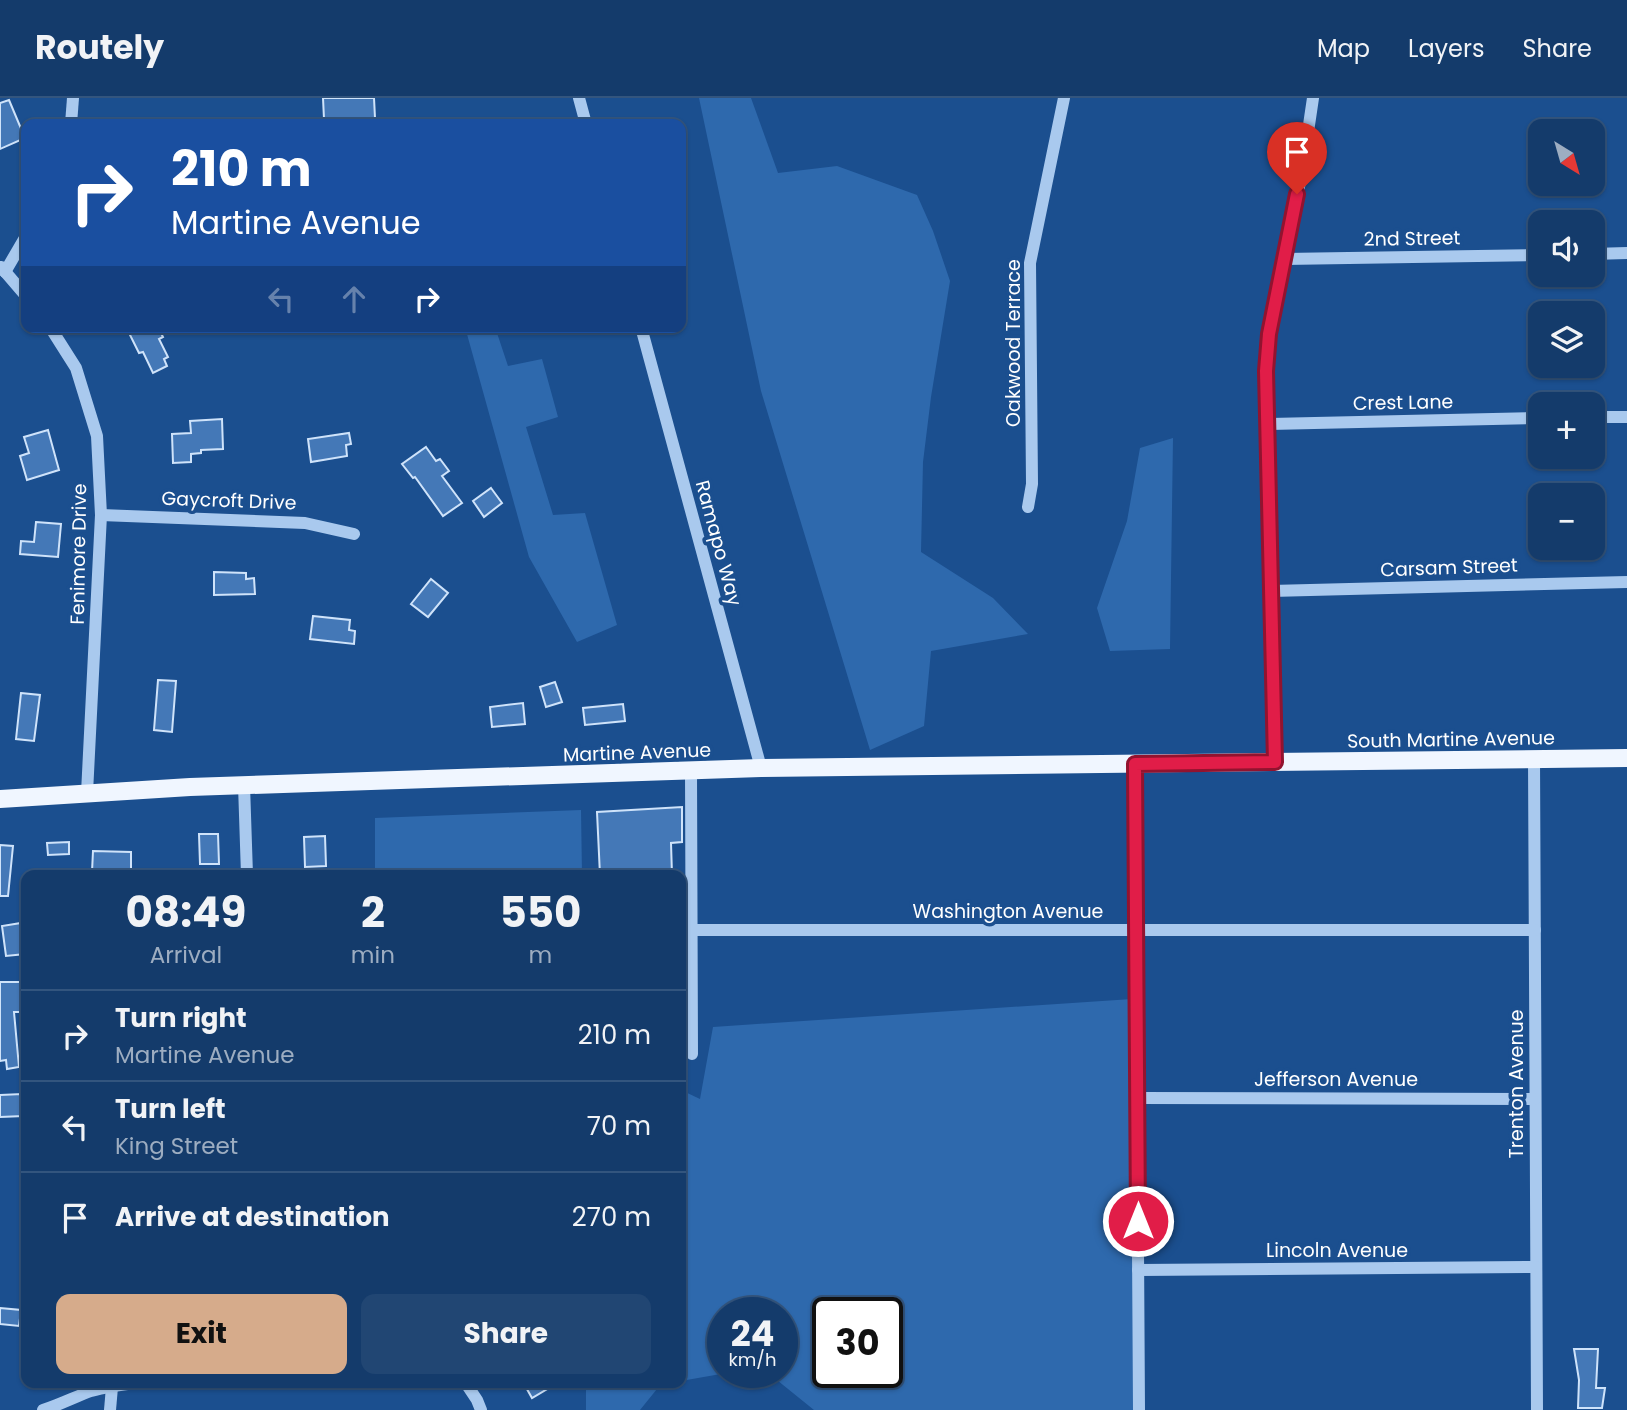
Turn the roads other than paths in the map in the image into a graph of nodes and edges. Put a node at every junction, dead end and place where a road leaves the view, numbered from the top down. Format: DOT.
graph roads {
  1 [pos="73,98"];
  2 [pos="579,98"];
  3 [pos="1064,98"];
  4 [pos="1313,98"];
  5 [pos="71,119"];
  6 [pos="585,119"];
  7 [pos="21,243"];
  8 [pos="1627,253"];
  9 [pos="1605,254"];
  10 [pos="1528,255"];
  11 [pos="1284,259"];
  12 [pos="3,269"];
  13 [pos="21,290"];
  14 [pos="54,333"];
  15 [pos="643,333"];
  16 [pos="1627,416"];
  17 [pos="1605,417"];
  18 [pos="1528,418"];
  19 [pos="1267,424"];
  20 [pos="1028,507"];
  21 [pos="101,514"];
  22 [pos="354,534"];
  23 [pos="1627,582"];
  24 [pos="1271,591"];
  25 [pos="1534,758"];
  26 [pos="1627,758"];
  27 [pos="1275,762"];
  28 [pos="1135,764"];
  29 [pos="761,768"];
  30 [pos="691,771"];
  31 [pos="244,785"];
  32 [pos="87,793"];
  33 [pos="0,799"];
  34 [pos="247,870"];
  35 [pos="692,930"];
  36 [pos="1136,930"];
  37 [pos="1535,930"];
  38 [pos="692,1054"];
  39 [pos="1137,1098"];
  40 [pos="1535,1099"];
  41 [pos="1536,1267"];
  42 [pos="1138,1270"];
  43 [pos="107,1388"];
  44 [pos="112,1388"];
  45 [pos="469,1388"];
  46 [pos="43,1410"];
  47 [pos="110,1410"];
  48 [pos="481,1410"];
  49 [pos="1139,1410"];
  50 [pos="1537,1410"];
  1 -- 5 [label="street"];
  2 -- 6 [label="street"];
  3 -- 20 [label="street, Oakwood Terrace"];
  4 -- 11 [label="street"];
  7 -- 12 [label="street"];
  8 -- 9 [label="street"];
  10 -- 11 [label="street, 2nd Street"];
  11 -- 19 [label="street"];
  12 -- 13 [label="street"];
  14 -- 21 [label="street, Fenimore Drive"];
  15 -- 29 [label="street, Ramapo Way"];
  16 -- 17 [label="street"];
  18 -- 19 [label="street, Crest Lane"];
  19 -- 24 [label="street"];
  21 -- 22 [label="street, Gaycroft Drive"];
  21 -- 32 [label="street, Fenimore Drive"];
  23 -- 24 [label="street, Carsam Street"];
  24 -- 27 [label="street"];
  25 -- 26 [label="main road, South Martine Avenue"];
  25 -- 27 [label="main road, South Martine Avenue"];
  25 -- 37 [label="street, Trenton Avenue"];
  27 -- 28 [label="main road, Martine Avenue"];
  28 -- 29 [label="main road, Martine Avenue"];
  28 -- 36 [label="street"];
  29 -- 30 [label="main road, Martine Avenue"];
  30 -- 31 [label="main road, Martine Avenue"];
  30 -- 35 [label="street"];
  31 -- 32 [label="main road, Martine Avenue"];
  31 -- 34 [label="street"];
  32 -- 33 [label="main road, Martine Avenue"];
  35 -- 36 [label="street, Washington Avenue"];
  35 -- 38 [label="street"];
  36 -- 37 [label="street, Washington Avenue"];
  36 -- 39 [label="street"];
  37 -- 40 [label="street, Trenton Avenue"];
  39 -- 40 [label="street, Jefferson Avenue"];
  39 -- 42 [label="street"];
  40 -- 41 [label="street, Trenton Avenue"];
  41 -- 42 [label="street, Lincoln Avenue"];
  41 -- 50 [label="street, Trenton Avenue"];
  42 -- 49 [label="street"];
  43 -- 46 [label="street"];
  44 -- 47 [label="street"];
  45 -- 48 [label="street"];
}
